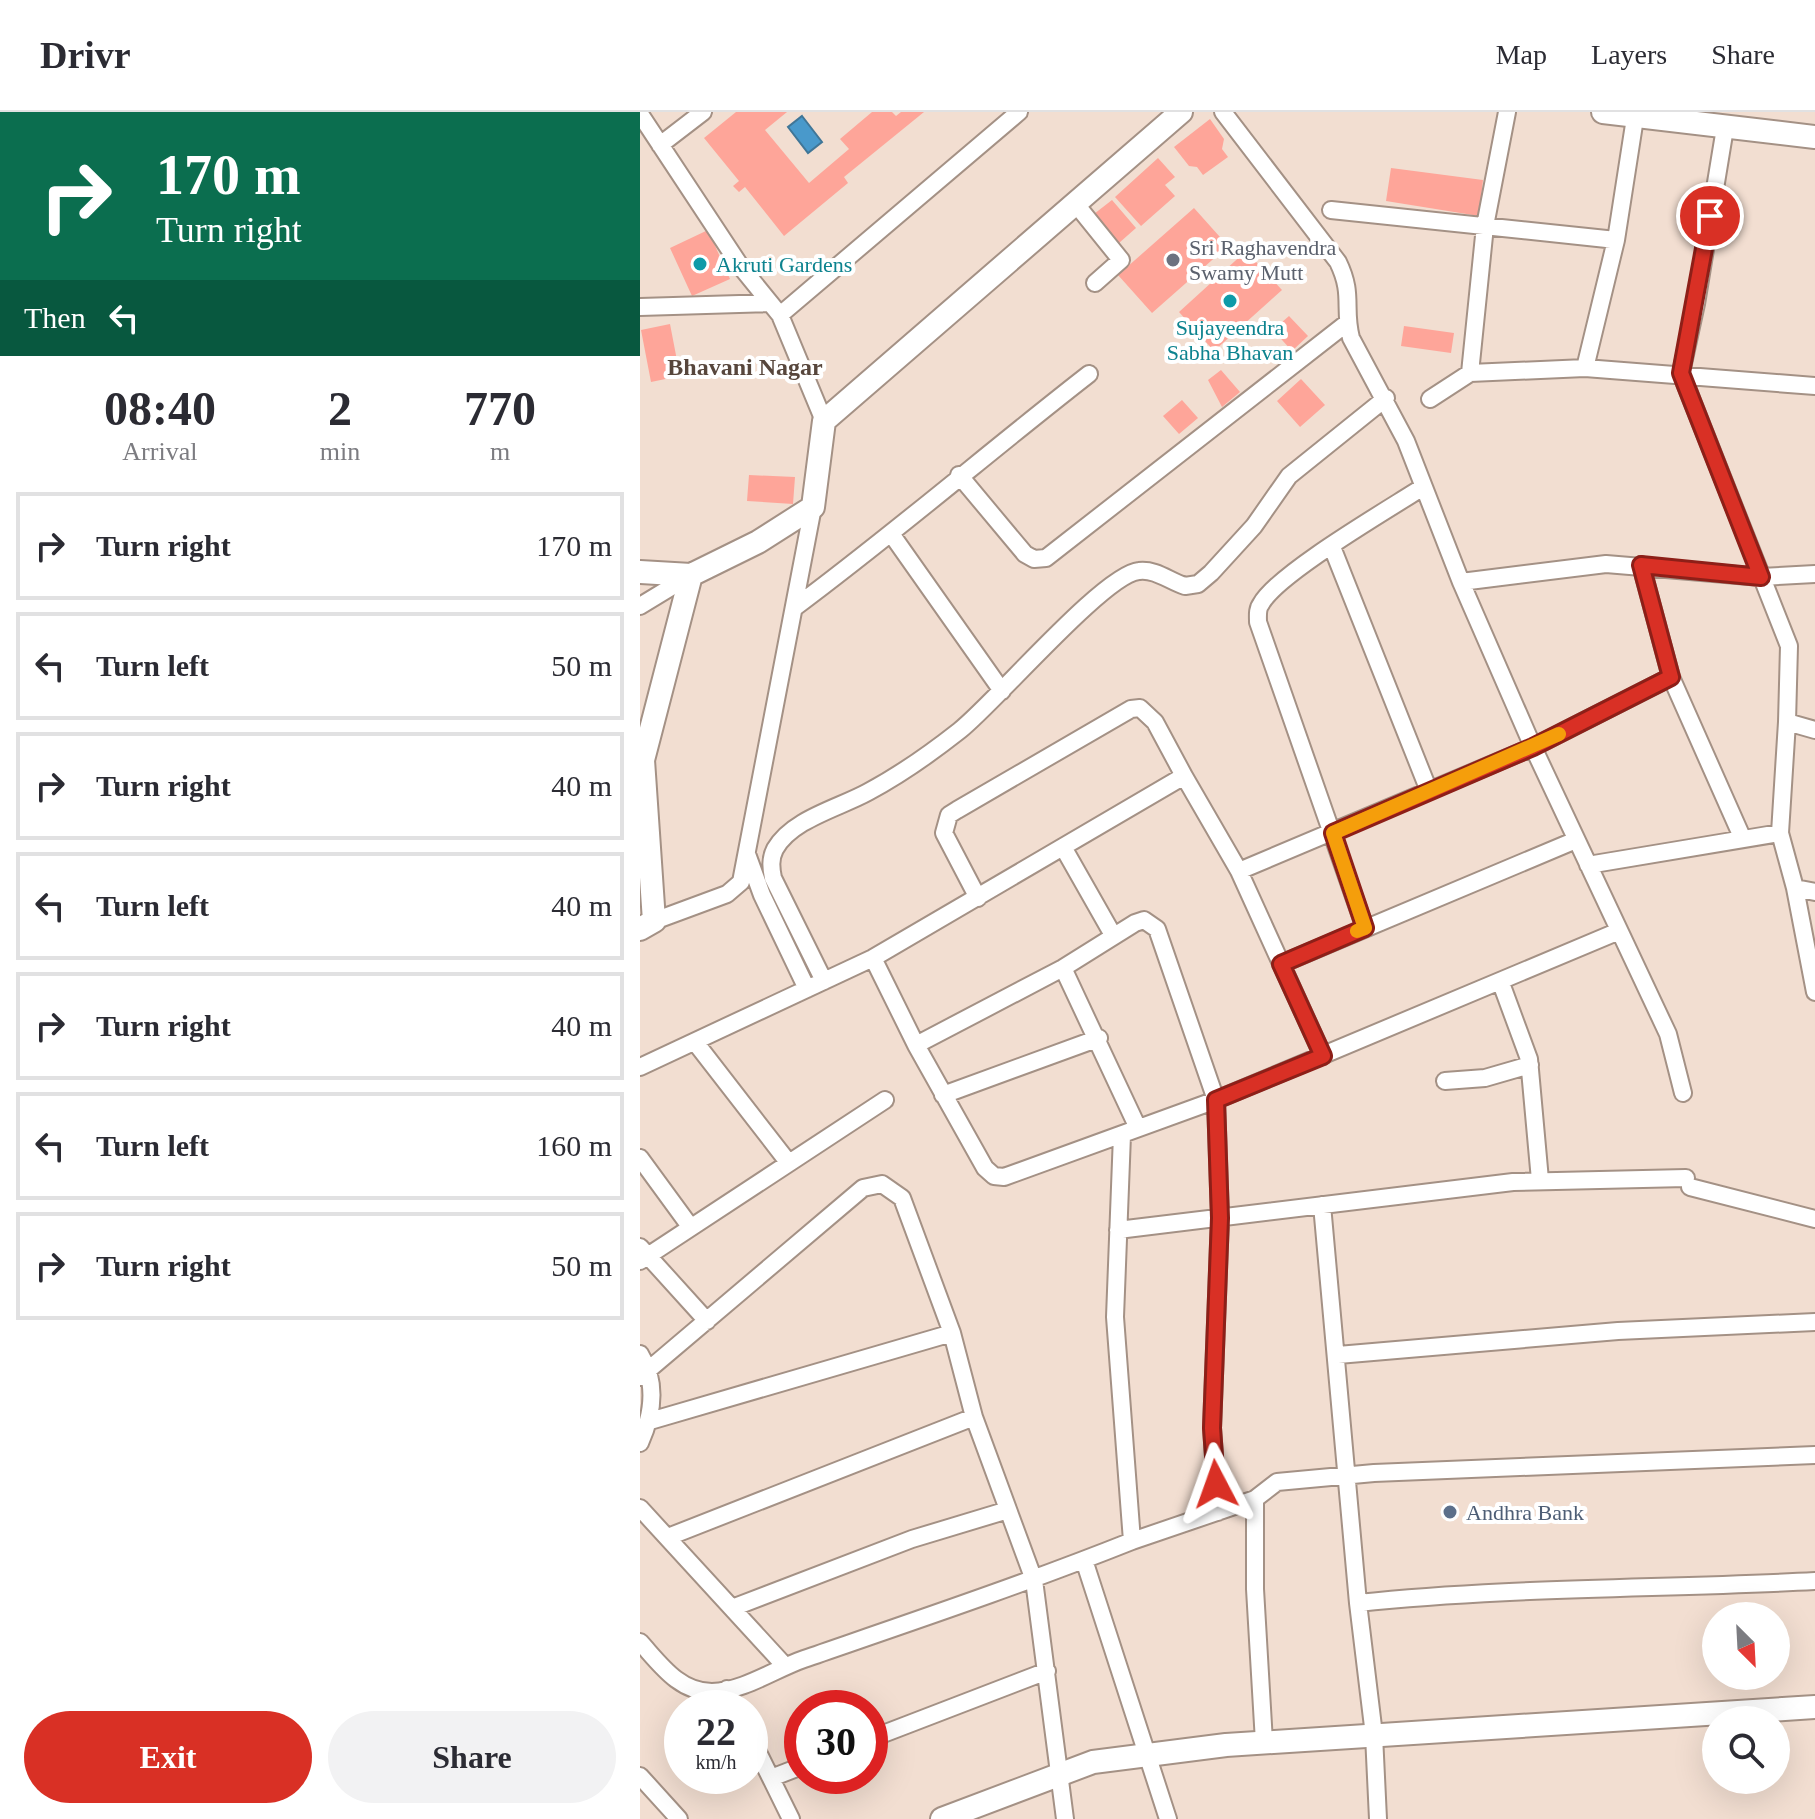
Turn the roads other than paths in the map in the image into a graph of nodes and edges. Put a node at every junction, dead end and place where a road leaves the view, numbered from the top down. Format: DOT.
graph roads {
  1 [pos="703,112"];
  2 [pos="1019,112"];
  3 [pos="1181,112"];
  4 [pos="1223,112"];
  5 [pos="1507,112"];
  6 [pos="640,114"];
  7 [pos="1616,114"];
  8 [pos="1725,128"];
  9 [pos="1815,137"];
  10 [pos="660,145"];
  11 [pos="1075,203"];
  12 [pos="1331,210"];
  13 [pos="1485,226"];
  14 [pos="1616,240"];
  15 [pos="1095,283"];
  16 [pos="640,307"];
  17 [pos="774,309"];
  18 [pos="1347,323"];
  19 [pos="1585,368"];
  20 [pos="1470,373"];
  21 [pos="1681,373"];
  22 [pos="1089,374"];
  23 [pos="1815,386"];
  24 [pos="1386,398"];
  25 [pos="1430,399"];
  26 [pos="824,421"];
  27 [pos="959,475"];
  28 [pos="1423,487"];
  29 [pos="813,507"];
  30 [pos="892,535"];
  31 [pos="1332,547"];
  32 [pos="1641,565"];
  33 [pos="640,572"];
  34 [pos="1815,574"];
  35 [pos="691,575"];
  36 [pos="1761,577"];
  37 [pos="1461,582"];
  38 [pos="640,606"];
  39 [pos="794,608"];
  40 [pos="1671,677"];
  41 [pos="1002,691"];
  42 [pos="1787,722"];
  43 [pos="1815,730"];
  44 [pos="1533,747"];
  45 [pos="1184,776"];
  46 [pos="1429,791"];
  47 [pos="1333,833"];
  48 [pos="1780,833"];
  49 [pos="1742,837"];
  50 [pos="1576,840"];
  51 [pos="1063,847"];
  52 [pos="746,853"];
  53 [pos="1588,865"];
  54 [pos="1239,871"];
  55 [pos="1795,888"];
  56 [pos="1815,892"];
  57 [pos="978,898"];
  58 [pos="647,925"];
  59 [pos="1365,928"];
  60 [pos="1619,931"];
  61 [pos="1113,935"];
  62 [pos="873,958"];
  63 [pos="1281,964"];
  64 [pos="1063,968"];
  65 [pos="824,981"];
  66 [pos="1501,983"];
  67 [pos="807,989"];
  68 [pos="1815,992"];
  69 [pos="1099,1038"];
  70 [pos="695,1042"];
  71 [pos="916,1045"];
  72 [pos="1323,1056"];
  73 [pos="1530,1065"];
  74 [pos="640,1067"];
  75 [pos="1445,1081"];
  76 [pos="1683,1093"];
  77 [pos="943,1095"];
  78 [pos="885,1100"];
  79 [pos="1216,1100"];
  80 [pos="1137,1126"];
  81 [pos="1122,1135"];
  82 [pos="640,1158"];
  83 [pos="788,1162"];
  84 [pos="1540,1180"];
  85 [pos="1322,1205"];
  86 [pos="1220,1218"];
  87 [pos="1815,1219"];
  88 [pos="689,1225"];
  89 [pos="1118,1230"];
  90 [pos="642,1255"];
  91 [pos="707,1321"];
  92 [pos="1815,1322"];
  93 [pos="952,1333"];
  94 [pos="640,1354"];
  95 [pos="1338,1355"];
  96 [pos="645,1374"];
  97 [pos="974,1417"];
  98 [pos="650,1421"];
  99 [pos="640,1443"];
  100 [pos="1815,1455"];
  101 [pos="1348,1476"];
  102 [pos="1255,1499"];
  103 [pos="640,1508"];
  104 [pos="1008,1510"];
  105 [pos="1218,1512"];
  106 [pos="668,1537"];
  107 [pos="1132,1541"];
  108 [pos="1079,1562"];
  109 [pos="1038,1578"];
  110 [pos="1815,1581"];
  111 [pos="1358,1603"];
  112 [pos="732,1608"];
  113 [pos="640,1642"];
  114 [pos="785,1666"];
  115 [pos="1047,1671"];
  116 [pos="727,1689"];
  117 [pos="1815,1707"];
  118 [pos="888,1732"];
  119 [pos="1374,1735"];
  120 [pos="1264,1742"];
  121 [pos="1148,1755"];
  122 [pos="768,1772"];
  123 [pos="784,1773"];
  124 [pos="1061,1774"];
  125 [pos="640,1776"];
  126 [pos="771,1778"];
  127 [pos="679,1819"];
  128 [pos="791,1819"];
  129 [pos="942,1819"];
  130 [pos="1065,1819"];
  131 [pos="1168,1819"];
  132 [pos="1378,1819"];
  1 -- 10 [label="street"];
  2 -- 17 [label="street"];
  3 -- 11 [label="street"];
  4 -- 18 [label="street"];
  5 -- 13 [label="street"];
  6 -- 10 [label="street"];
  7 -- 8 [label="street"];
  7 -- 14 [label="street"];
  8 -- 9 [label="street"];
  8 -- 21 [label="street"];
  10 -- 17 [label="street"];
  11 -- 15 [label="street"];
  11 -- 26 [label="street"];
  12 -- 13 [label="street"];
  13 -- 14 [label="street"];
  13 -- 20 [label="street"];
  14 -- 19 [label="street"];
  16 -- 17 [label="street"];
  17 -- 26 [label="street"];
  18 -- 24 [label="street"];
  18 -- 27 [label="street"];
  19 -- 20 [label="street"];
  19 -- 21 [label="street"];
  20 -- 25 [label="street"];
  21 -- 23 [label="street"];
  21 -- 36 [label="street"];
  22 -- 27 [label="street"];
  24 -- 28 [label="street"];
  24 -- 41 [label="street"];
  26 -- 29 [label="street"];
  27 -- 30 [label="street"];
  28 -- 31 [label="street"];
  28 -- 37 [label="street"];
  29 -- 35 [label="street"];
  29 -- 39 [label="street"];
  30 -- 39 [label="street"];
  30 -- 41 [label="street"];
  31 -- 46 [label="street"];
  31 -- 47 [label="street"];
  32 -- 36 [label="street"];
  32 -- 37 [label="street"];
  32 -- 40 [label="street"];
  33 -- 35 [label="street"];
  34 -- 36 [label="street"];
  35 -- 38 [label="street"];
  35 -- 58 [label="street"];
  36 -- 42 [label="street"];
  37 -- 44 [label="street"];
  39 -- 52 [label="street"];
  40 -- 44 [label="street"];
  40 -- 49 [label="street"];
  41 -- 65 [label="street"];
  42 -- 43 [label="street"];
  42 -- 48 [label="street"];
  44 -- 46 [label="street"];
  44 -- 50 [label="street"];
  45 -- 51 [label="street"];
  45 -- 54 [label="street"];
  45 -- 57 [label="street"];
  46 -- 47 [label="street"];
  47 -- 54 [label="street"];
  47 -- 59 [label="street"];
  48 -- 49 [label="street"];
  48 -- 55 [label="street"];
  49 -- 53 [label="street"];
  50 -- 53 [label="street"];
  50 -- 59 [label="street"];
  51 -- 57 [label="street"];
  51 -- 61 [label="street"];
  52 -- 58 [label="street"];
  52 -- 67 [label="street"];
  53 -- 60 [label="street"];
  54 -- 63 [label="street"];
  55 -- 56 [label="street"];
  55 -- 68 [label="street"];
  57 -- 62 [label="street"];
  59 -- 63 [label="street"];
  60 -- 66 [label="street"];
  60 -- 76 [label="street"];
  61 -- 64 [label="street"];
  61 -- 79 [label="street"];
  62 -- 65 [label="street"];
  62 -- 71 [label="street"];
  63 -- 72 [label="street"];
  64 -- 69 [label="street"];
  64 -- 71 [label="street"];
  65 -- 67 [label="street"];
  66 -- 72 [label="street"];
  66 -- 73 [label="street"];
  67 -- 70 [label="street"];
  69 -- 77 [label="street"];
  69 -- 80 [label="street"];
  70 -- 74 [label="street"];
  70 -- 83 [label="street"];
  71 -- 77 [label="street"];
  72 -- 79 [label="street"];
  73 -- 75 [label="street"];
  73 -- 84 [label="street"];
  77 -- 81 [label="street"];
  78 -- 83 [label="street"];
  79 -- 80 [label="street"];
  79 -- 86 [label="street"];
  80 -- 81 [label="street"];
  81 -- 89 [label="street"];
  82 -- 88 [label="street"];
  83 -- 88 [label="street"];
  84 -- 85 [label="street"];
  84 -- 87 [label="street"];
  85 -- 86 [label="street"];
  85 -- 95 [label="street"];
  86 -- 89 [label="street"];
  86 -- 105 [label="street"];
  88 -- 90 [label="street"];
  89 -- 107 [label="street"];
  90 -- 91 [label="street"];
  91 -- 93 [label="street"];
  91 -- 96 [label="street"];
  92 -- 95 [label="street"];
  93 -- 97 [label="street"];
  93 -- 98 [label="street"];
  94 -- 96 [label="street"];
  95 -- 101 [label="street"];
  96 -- 98 [label="street"];
  97 -- 104 [label="street"];
  97 -- 106 [label="street"];
  98 -- 99 [label="street"];
  100 -- 101 [label="street"];
  101 -- 102 [label="street"];
  101 -- 111 [label="street"];
  102 -- 105 [label="street"];
  102 -- 120 [label="street"];
  103 -- 106 [label="street"];
  104 -- 109 [label="street"];
  104 -- 112 [label="street"];
  105 -- 107 [label="street"];
  106 -- 112 [label="street"];
  107 -- 108 [label="street"];
  108 -- 109 [label="street"];
  108 -- 121 [label="street"];
  109 -- 114 [label="street"];
  109 -- 115 [label="street"];
  110 -- 111 [label="street"];
  111 -- 119 [label="street"];
  112 -- 114 [label="street"];
  113 -- 116 [label="street"];
  114 -- 116 [label="street"];
  115 -- 118 [label="street"];
  115 -- 124 [label="street"];
  117 -- 119 [label="street"];
  119 -- 120 [label="street"];
  119 -- 132 [label="street"];
  120 -- 121 [label="street"];
  121 -- 124 [label="street"];
  121 -- 131 [label="street"];
  122 -- 126 [label="street"];
  123 -- 126 [label="street"];
  124 -- 129 [label="street"];
  124 -- 130 [label="street"];
  125 -- 127 [label="street"];
  126 -- 128 [label="street"];
}
